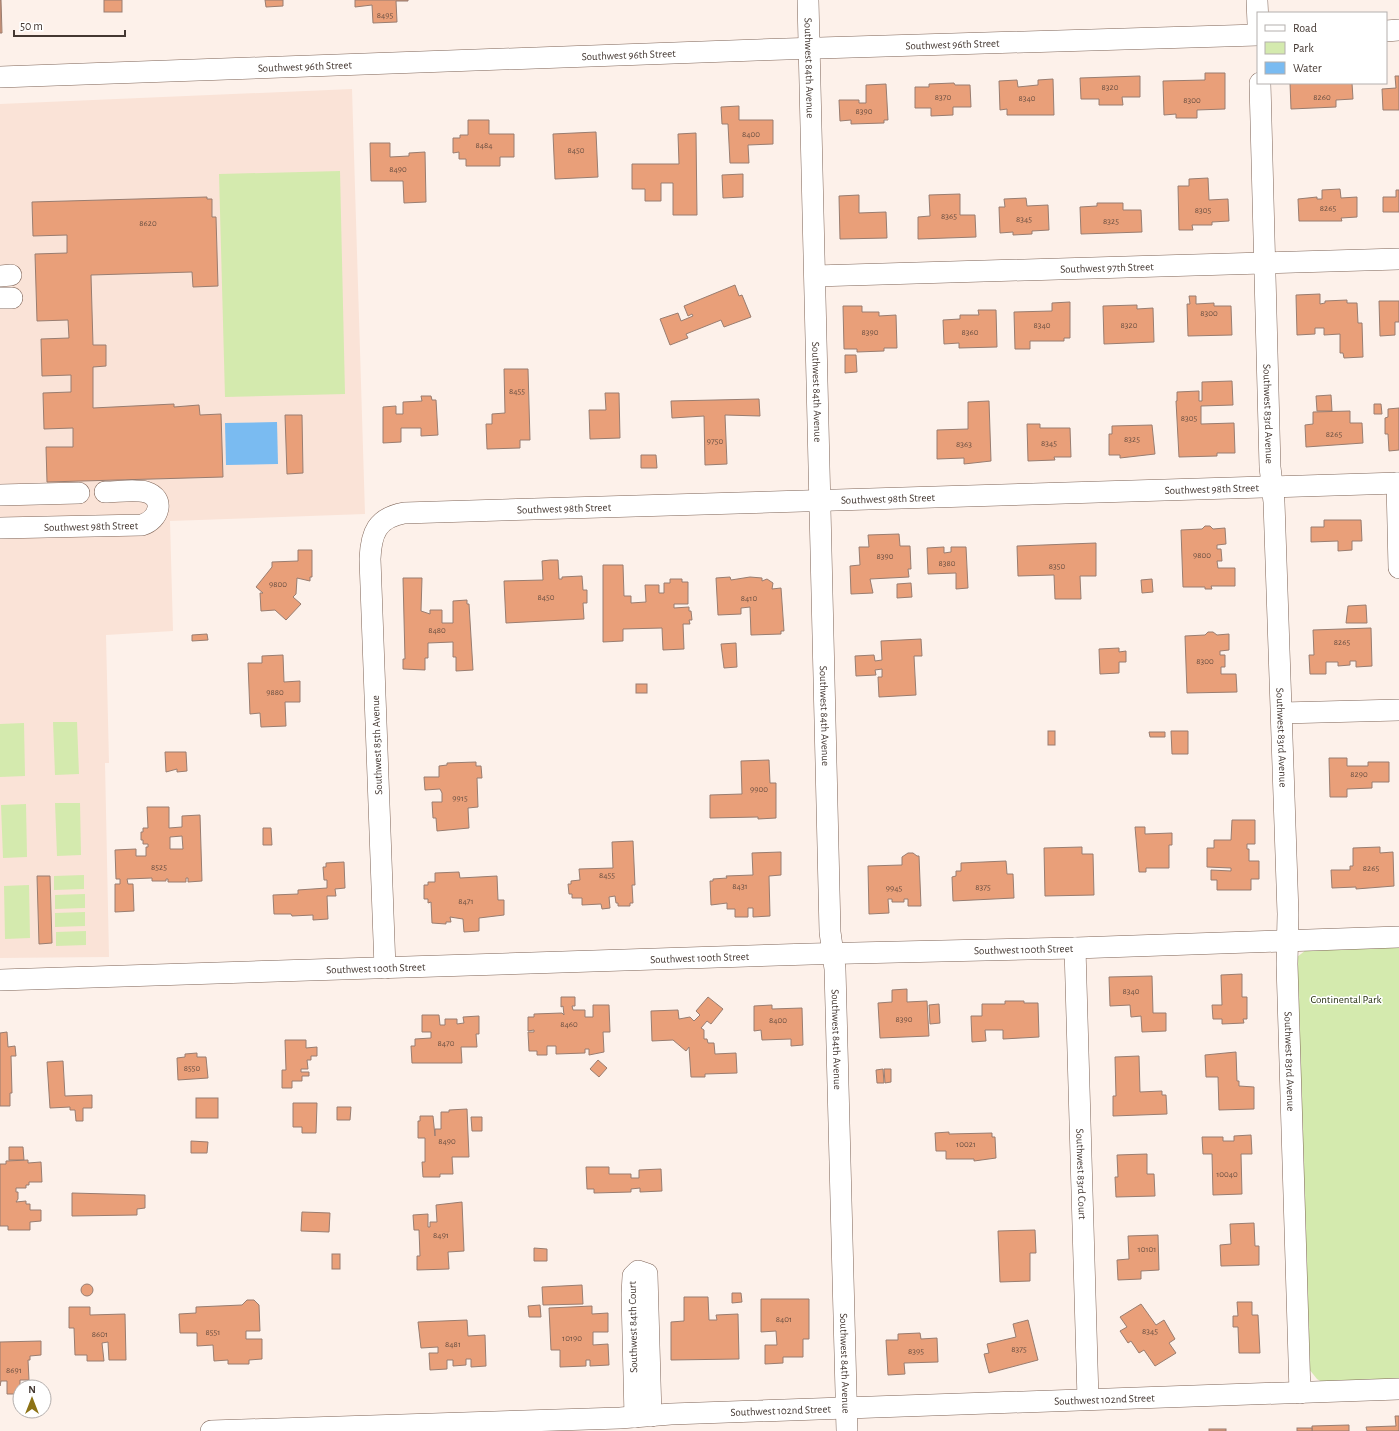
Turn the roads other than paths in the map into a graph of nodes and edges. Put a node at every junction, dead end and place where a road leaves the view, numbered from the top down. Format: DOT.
graph roads {
  1 [pos="808,0"];
  2 [pos="1257,0"];
  3 [pos="1258,12"];
  4 [pos="1387,30"];
  5 [pos="1399,30"];
  6 [pos="1257,35"];
  7 [pos="810,48"];
  8 [pos="0,76"];
  9 [pos="1260,84"];
  10 [pos="1399,259"];
  11 [pos="1264,263"];
  12 [pos="815,276"];
  13 [pos="1398,483"];
  14 [pos="1272,487"];
  15 [pos="105,492"];
  16 [pos="79,493"];
  17 [pos="0,495"];
  18 [pos="820,501"];
  19 [pos="379,524"];
  20 [pos="10,528"];
  21 [pos="1399,568"];
  22 [pos="1399,710"];
  23 [pos="1282,713"];
  24 [pos="1399,937"];
  25 [pos="1287,941"];
  26 [pos="1075,948"];
  27 [pos="832,953"];
  28 [pos="385,968"];
  29 [pos="0,980"];
  30 [pos="1399,1389"];
  31 [pos="1300,1393"];
  32 [pos="1088,1399"];
  33 [pos="847,1408"];
  34 [pos="638,1420"];
  35 [pos="211,1431"];
  36 [pos="847,1431"];
  1 -- 7 [label="street, Southwest 84th Avenue"];
  2 -- 3 [label="street"];
  4 -- 5 [label="street"];
  6 -- 7 [label="street, Southwest 96th Street"];
  7 -- 8 [label="street, Southwest 96th Street"];
  7 -- 12 [label="street, Southwest 84th Avenue"];
  9 -- 11 [label="street, Southwest 83rd Avenue"];
  10 -- 11 [label="street, Southwest 97th Street"];
  11 -- 12 [label="street, Southwest 97th Street"];
  11 -- 14 [label="street, Southwest 83rd Avenue"];
  12 -- 18 [label="street, Southwest 84th Avenue"];
  13 -- 14 [label="street, Southwest 98th Street"];
  13 -- 21 [label="street"];
  14 -- 18 [label="street, Southwest 98th Street"];
  14 -- 23 [label="street, Southwest 83rd Avenue"];
  15 -- 20 [label="street, Southwest 98th Street"];
  16 -- 17 [label="street"];
  18 -- 19 [label="street, Southwest 98th Street"];
  18 -- 27 [label="street, Southwest 84th Avenue"];
  19 -- 28 [label="street, Southwest 85th Avenue"];
  22 -- 23 [label="street"];
  23 -- 25 [label="street, Southwest 83rd Avenue"];
  24 -- 25 [label="street, Southwest 100th Street"];
  25 -- 26 [label="street, Southwest 100th Street"];
  25 -- 31 [label="street, Southwest 83rd Avenue"];
  26 -- 27 [label="street, Southwest 100th Street"];
  26 -- 32 [label="street, Southwest 83rd Court"];
  27 -- 28 [label="street, Southwest 100th Street"];
  27 -- 33 [label="street, Southwest 84th Avenue"];
  28 -- 29 [label="street, Southwest 100th Street"];
  30 -- 31 [label="street, Southwest 102nd Street"];
  31 -- 32 [label="street, Southwest 102nd Street"];
  32 -- 33 [label="street, Southwest 102nd Street"];
  33 -- 34 [label="street, Southwest 102nd Street"];
  33 -- 36 [label="street, Southwest 84th Avenue"];
  34 -- 34 [label="street, Southwest 84th Court"];
  34 -- 35 [label="street, Southwest 102nd Street"];
}
